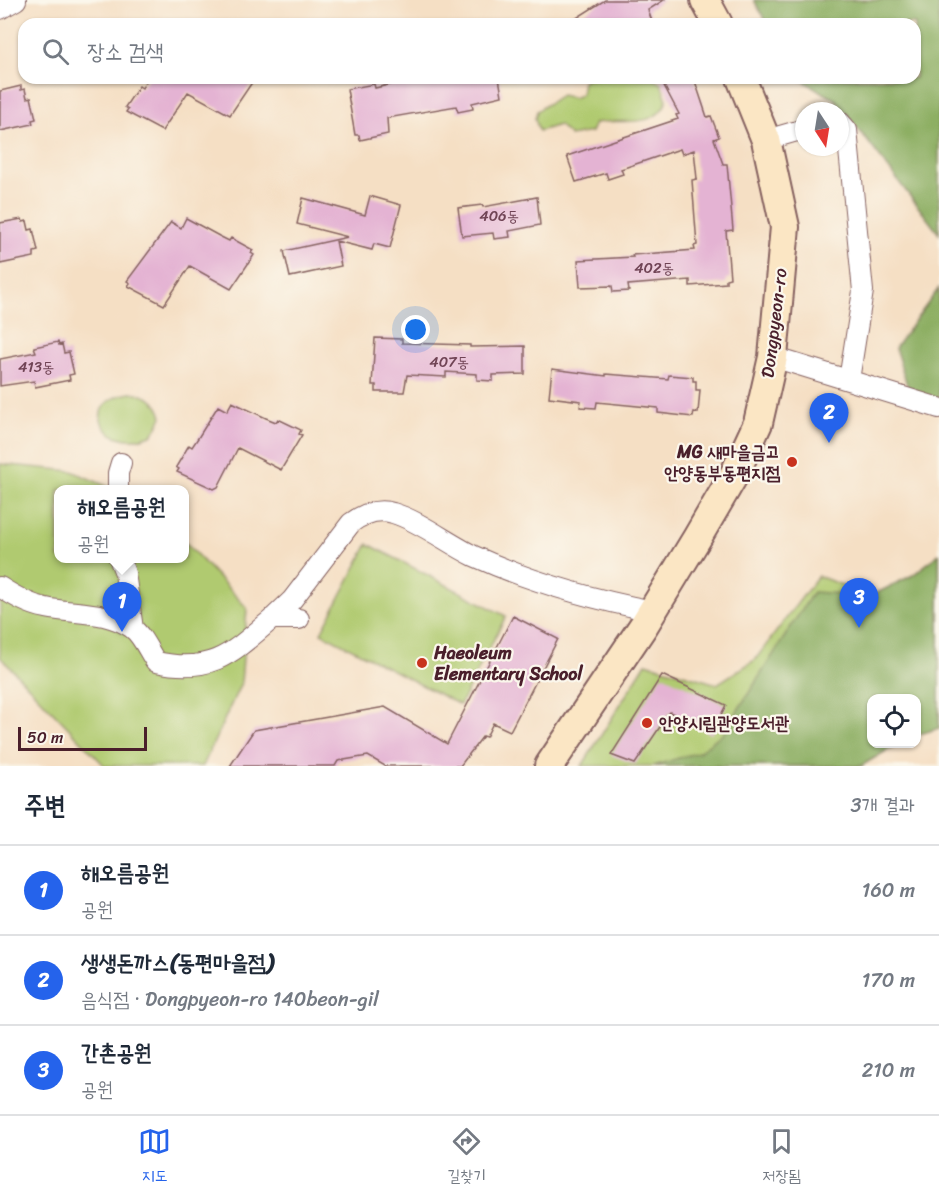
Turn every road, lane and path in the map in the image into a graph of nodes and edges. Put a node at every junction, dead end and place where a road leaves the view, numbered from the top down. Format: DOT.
graph roads {
  1 [pos="16,0"];
  2 [pos="705,0"];
  3 [pos="0,9"];
  4 [pos="715,18"];
  5 [pos="743,84"];
  6 [pos="795,132"];
  7 [pos="766,140"];
  8 [pos="849,150"];
  9 [pos="773,357"];
  10 [pos="849,380"];
  11 [pos="939,408"];
  12 [pos="121,463"];
  13 [pos="118,485"];
  14 [pos="121,563"];
  15 [pos="0,587"];
  16 [pos="653,611"];
  17 [pos="272,619"];
  18 [pos="299,619"];
  19 [pos="133,629"];
  20 [pos="549,766"];
  1 -- 3 [label="street"];
  2 -- 4 [label="street"];
  5 -- 7 [label="street, Dongpyeon-ro"];
  6 -- 7 [label="street"];
  7 -- 9 [label="street, Dongpyeon-ro"];
  8 -- 10 [label="street"];
  9 -- 10 [label="street"];
  9 -- 16 [label="street, Dongpyeon-ro"];
  10 -- 11 [label="street"];
  12 -- 13 [label="street"];
  14 -- 19 [label="street"];
  15 -- 19 [label="street"];
  16 -- 17 [label="street"];
  16 -- 20 [label="street, Dongpyeon-ro"];
  17 -- 18 [label="street"];
  17 -- 19 [label="street"];
}
